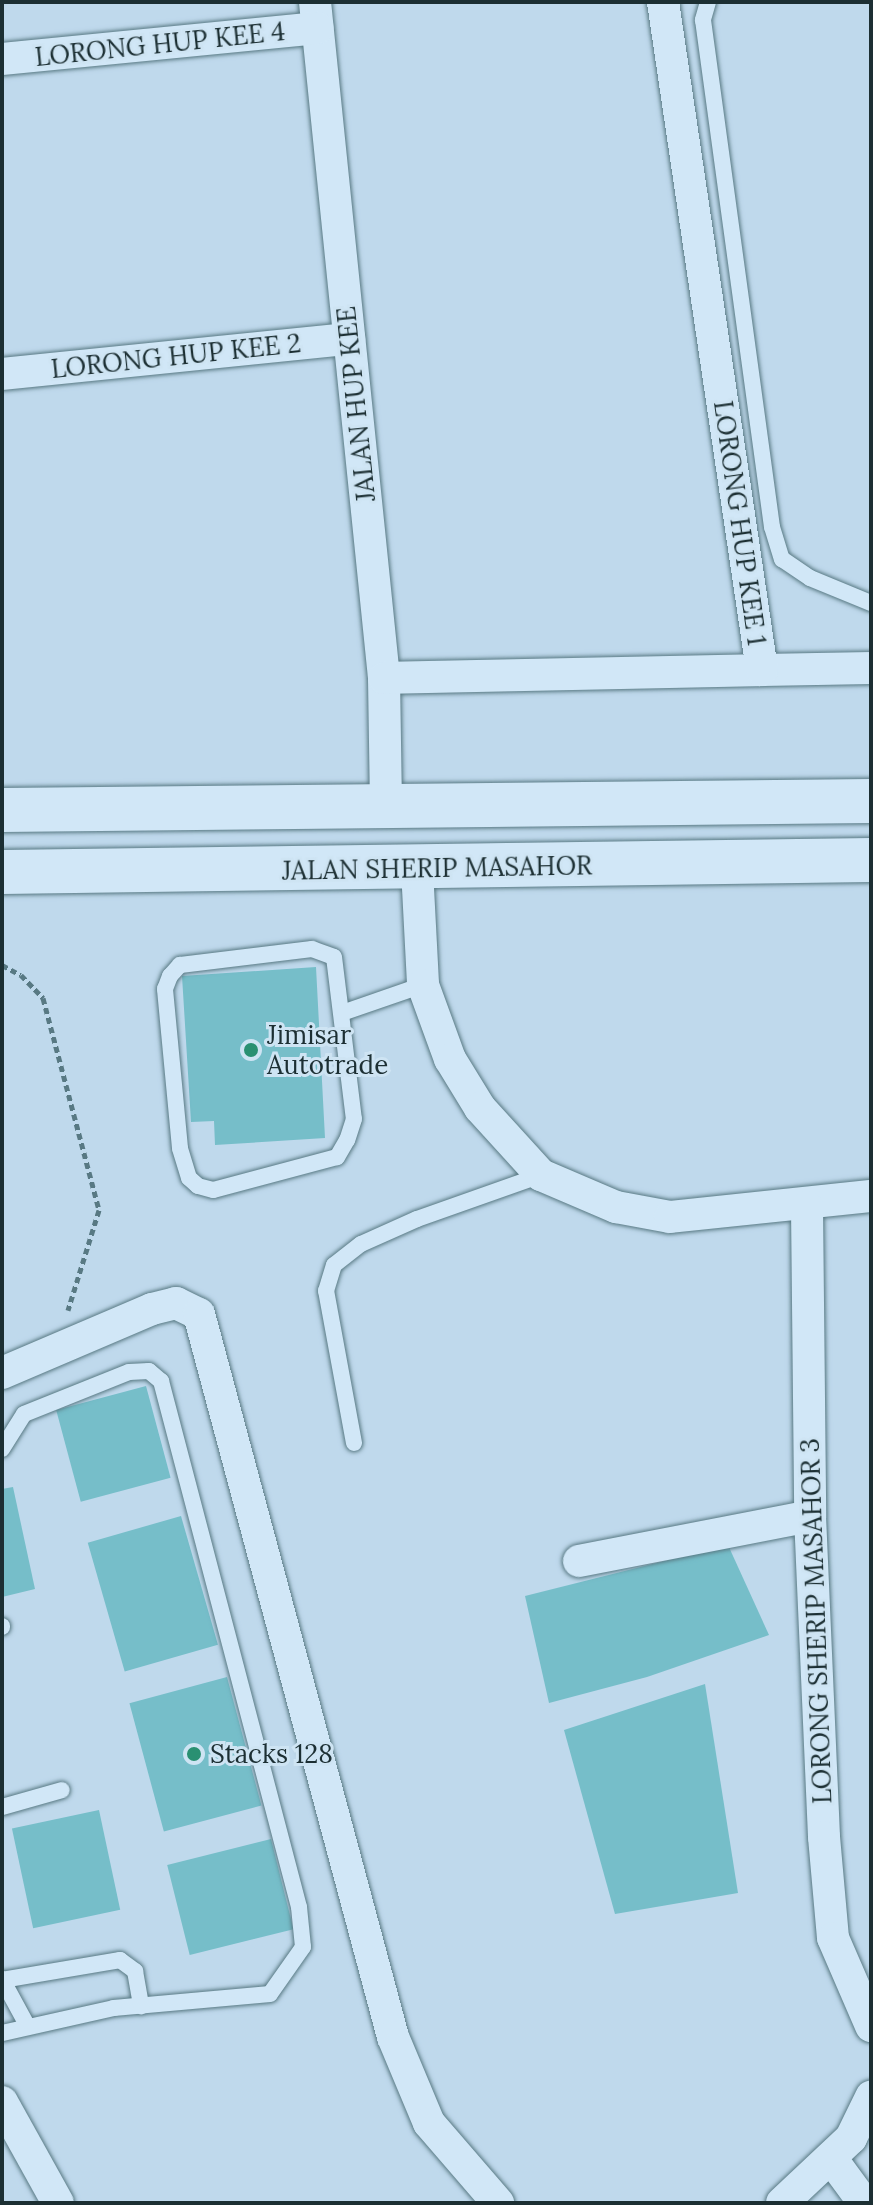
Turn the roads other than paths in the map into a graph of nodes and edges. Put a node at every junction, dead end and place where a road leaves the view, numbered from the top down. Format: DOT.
graph roads {
  1 [pos="663,2"];
  2 [pos="708,2"];
  3 [pos="316,15"];
  4 [pos="2,59"];
  5 [pos="349,339"];
  6 [pos="2,374"];
  7 [pos="871,603"];
  8 [pos="871,668"];
  9 [pos="762,670"];
  10 [pos="384,678"];
  11 [pos="871,801"];
  12 [pos="386,807"];
  13 [pos="2,810"];
  14 [pos="871,860"];
  15 [pos="417,869"];
  16 [pos="2,872"];
  17 [pos="423,985"];
  18 [pos="342,1013"];
  19 [pos="541,1175"];
  20 [pos="871,1196"];
  21 [pos="807,1207"];
  22 [pos="2,1373"];
  23 [pos="354,1443"];
  24 [pos="2,1449"];
  25 [pos="810,1516"];
  26 [pos="579,1561"];
  27 [pos="62,1790"];
  28 [pos="2,1807"];
  29 [pos="2,1980"];
  30 [pos="141,2006"];
  31 [pos="27,2025"];
  32 [pos="871,2026"];
  33 [pos="2,2033"];
  34 [pos="871,2097"];
  35 [pos="2,2102"];
  36 [pos="831,2158"];
  37 [pos="58,2203"];
  38 [pos="498,2203"];
  39 [pos="782,2203"];
  40 [pos="864,2203"];
  1 -- 9 [label="street, LORONG HUP KEE 1"];
  2 -- 7 [label="lane"];
  3 -- 4 [label="street, LORONG HUP KEE 4"];
  3 -- 5 [label="street, JALAN HUP KEE"];
  5 -- 6 [label="street, LORONG HUP KEE 2"];
  5 -- 10 [label="street, JALAN HUP KEE"];
  8 -- 9 [label="street"];
  9 -- 10 [label="street, LORONG HUP KEE 1"];
  10 -- 12 [label="street, JALAN HUP KEE"];
  11 -- 12 [label="main road"];
  12 -- 13 [label="main road"];
  14 -- 15 [label="main road, JALAN SHERIP MASAHOR"];
  15 -- 16 [label="main road, JALAN SHERIP MASAHOR"];
  15 -- 17 [label="street"];
  17 -- 18 [label="lane"];
  17 -- 19 [label="street"];
  18 -- 18 [label="lane"];
  19 -- 21 [label="street"];
  19 -- 23 [label="lane"];
  20 -- 21 [label="street"];
  21 -- 25 [label="street, LORONG SHERIP MASAHOR 3"];
  22 -- 38 [label="street"];
  24 -- 30 [label="lane"];
  25 -- 26 [label="street"];
  25 -- 32 [label="street, LORONG SHERIP MASAHOR 3"];
  27 -- 28 [label="lane"];
  29 -- 30 [label="lane"];
  29 -- 31 [label="lane"];
  30 -- 31 [label="lane"];
  31 -- 33 [label="lane"];
  34 -- 36 [label="street"];
  35 -- 37 [label="street"];
  36 -- 39 [label="street"];
  36 -- 40 [label="street"];
}
